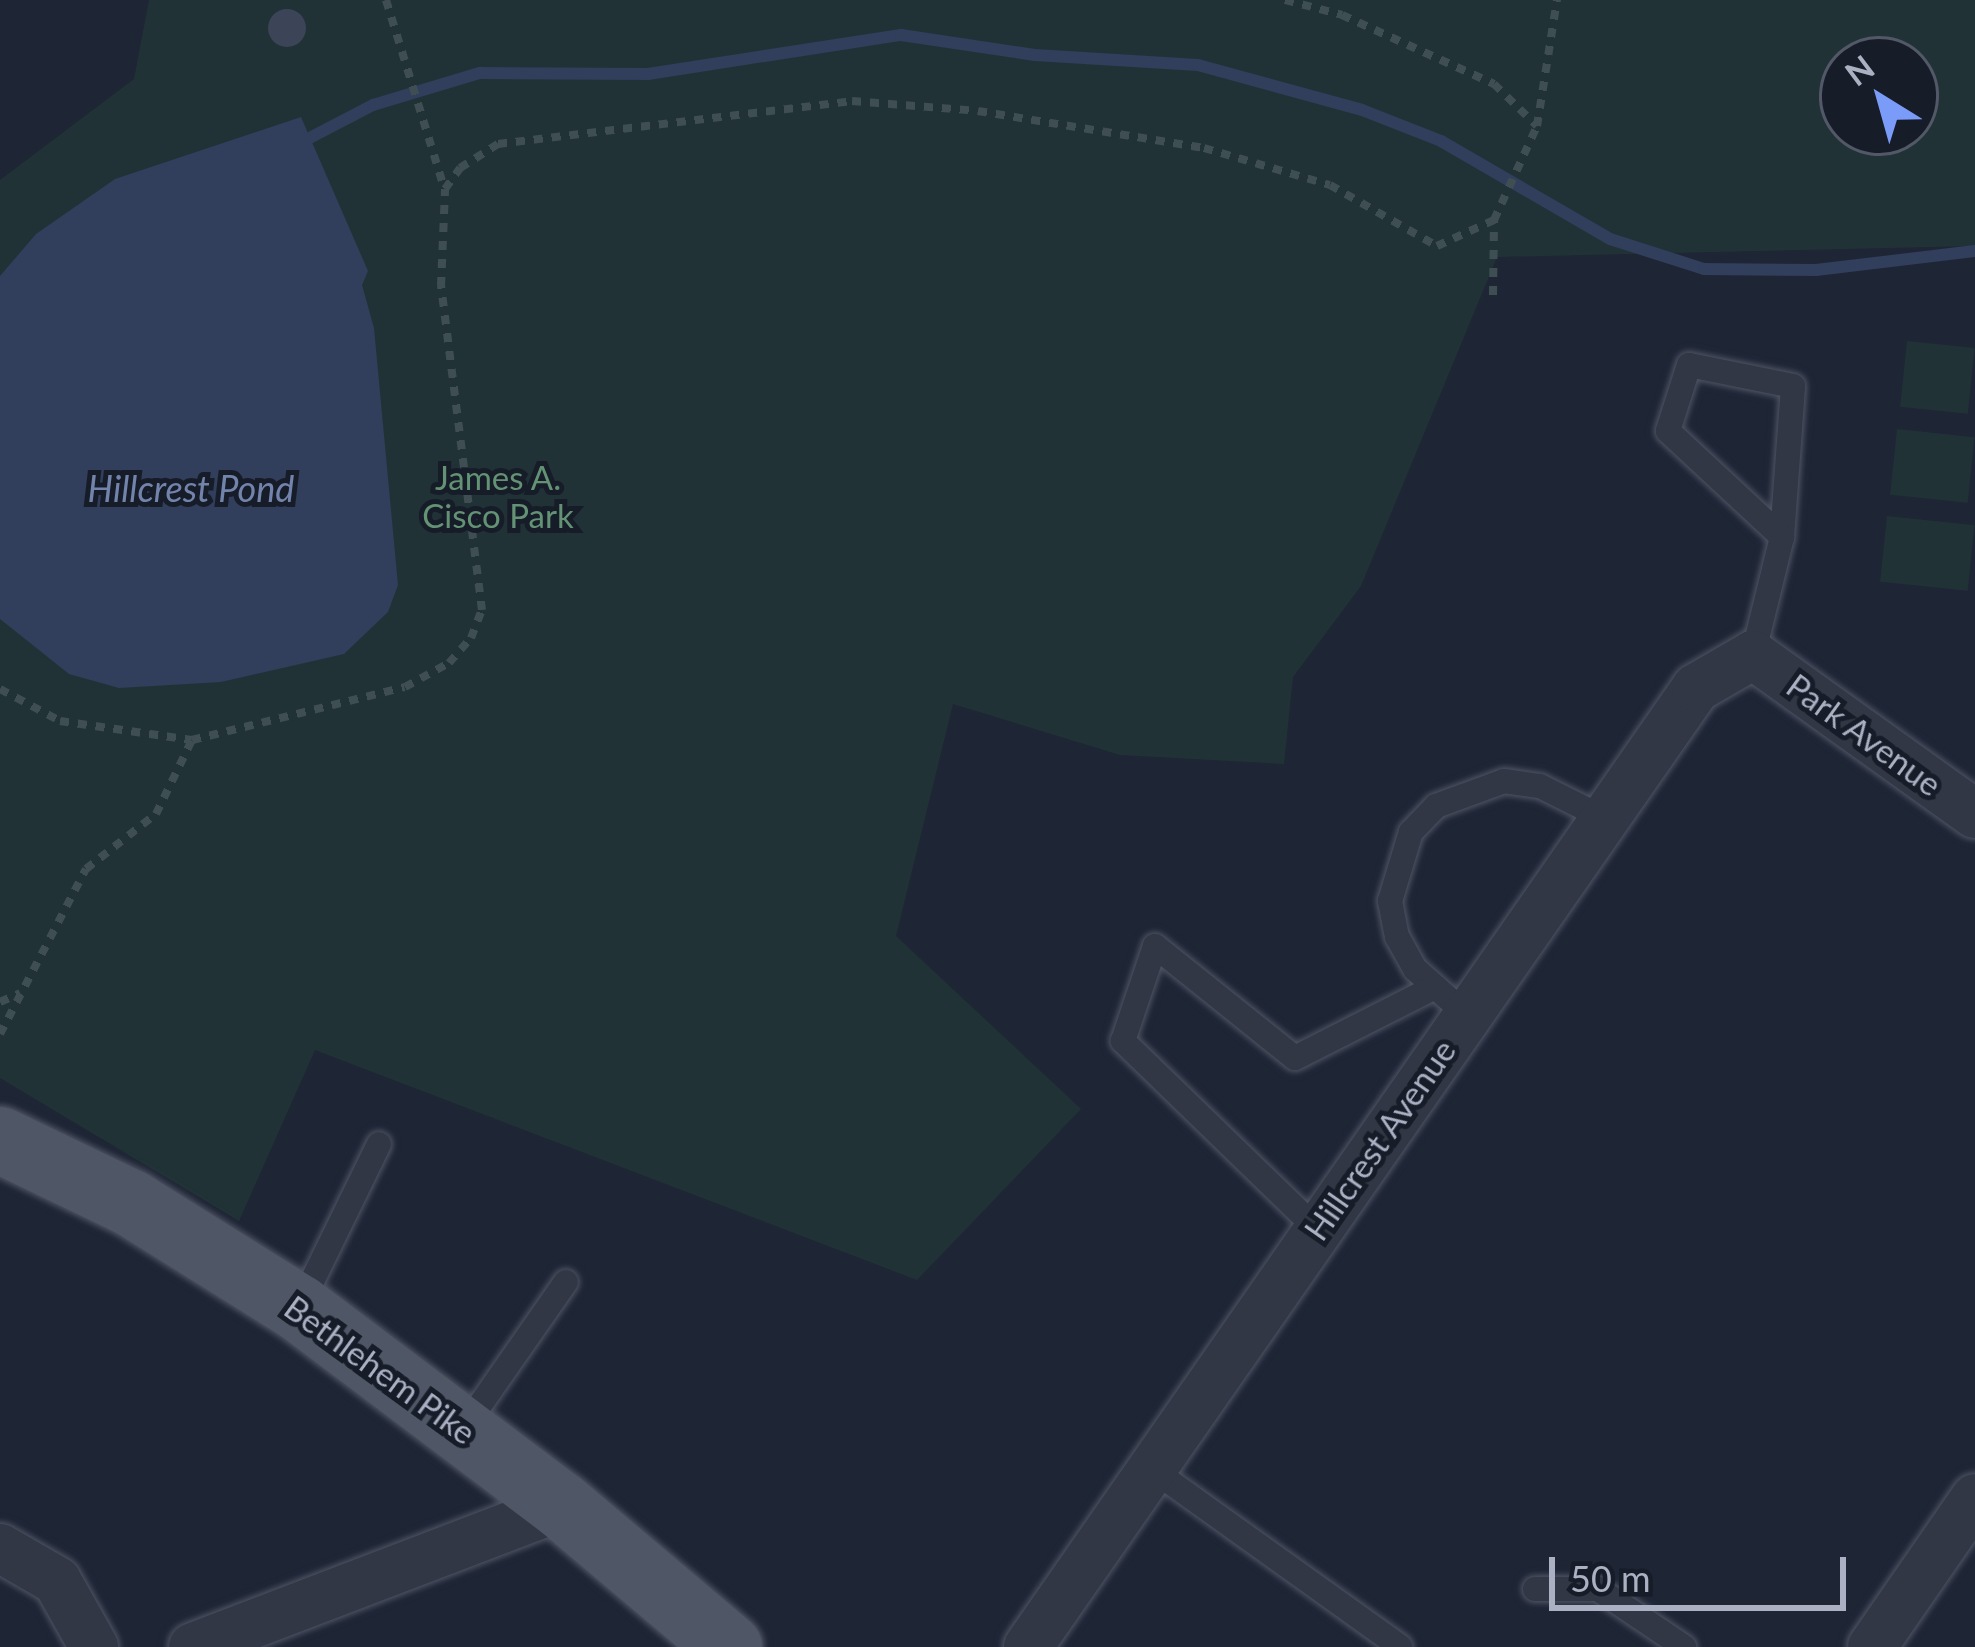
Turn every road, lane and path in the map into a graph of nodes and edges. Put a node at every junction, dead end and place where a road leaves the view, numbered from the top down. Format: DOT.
graph roads {
  1 [pos="386,0"];
  2 [pos="1285,0"];
  3 [pos="1557,0"];
  4 [pos="1537,126"];
  5 [pos="445,189"];
  6 [pos="1494,220"];
  7 [pos="1492,295"];
  8 [pos="1782,537"];
  9 [pos="1753,655"];
  10 [pos="0,689"];
  11 [pos="192,740"];
  12 [pos="1975,814"];
  13 [pos="1604,818"];
  14 [pos="22,992"];
  15 [pos="1451,1001"];
  16 [pos="0,1003"];
  17 [pos="0,1034"];
  18 [pos="0,1140"];
  19 [pos="379,1144"];
  20 [pos="1318,1230"];
  21 [pos="566,1282"];
  22 [pos="298,1308"];
  23 [pos="462,1430"];
  24 [pos="1149,1467"];
  25 [pos="1975,1498"];
  26 [pos="562,1505"];
  27 [pos="0,1548"];
  28 [pos="1534,1589"];
  29 [pos="94,1647"];
  30 [pos="193,1647"];
  31 [pos="729,1647"];
  32 [pos="1028,1647"];
  33 [pos="1400,1647"];
  34 [pos="1684,1647"];
  35 [pos="1872,1647"];
  1 -- 5 [label="path"];
  2 -- 4 [label="path"];
  3 -- 4 [label="path"];
  4 -- 6 [label="path"];
  5 -- 6 [label="path"];
  5 -- 11 [label="path"];
  6 -- 7 [label="path"];
  8 -- 8 [label="lane"];
  8 -- 9 [label="lane"];
  9 -- 12 [label="street, Park Avenue"];
  9 -- 13 [label="street, Hillcrest Avenue"];
  10 -- 11 [label="path"];
  11 -- 14 [label="path"];
  13 -- 15 [label="street, Hillcrest Avenue"];
  13 -- 15 [label="lane"];
  14 -- 16 [label="path"];
  14 -- 17 [label="path"];
  15 -- 20 [label="street, Hillcrest Avenue"];
  15 -- 20 [label="lane"];
  18 -- 22 [label="main road, Bethlehem Pike"];
  19 -- 22 [label="lane"];
  20 -- 24 [label="street, Hillcrest Avenue"];
  21 -- 23 [label="lane"];
  22 -- 23 [label="main road, Bethlehem Pike"];
  23 -- 26 [label="main road, Bethlehem Pike"];
  24 -- 32 [label="street, Hillcrest Avenue"];
  24 -- 33 [label="lane"];
  25 -- 35 [label="street"];
  26 -- 30 [label="street"];
  26 -- 31 [label="main road, Bethlehem Pike"];
  27 -- 29 [label="street"];
  28 -- 34 [label="lane"];
}
